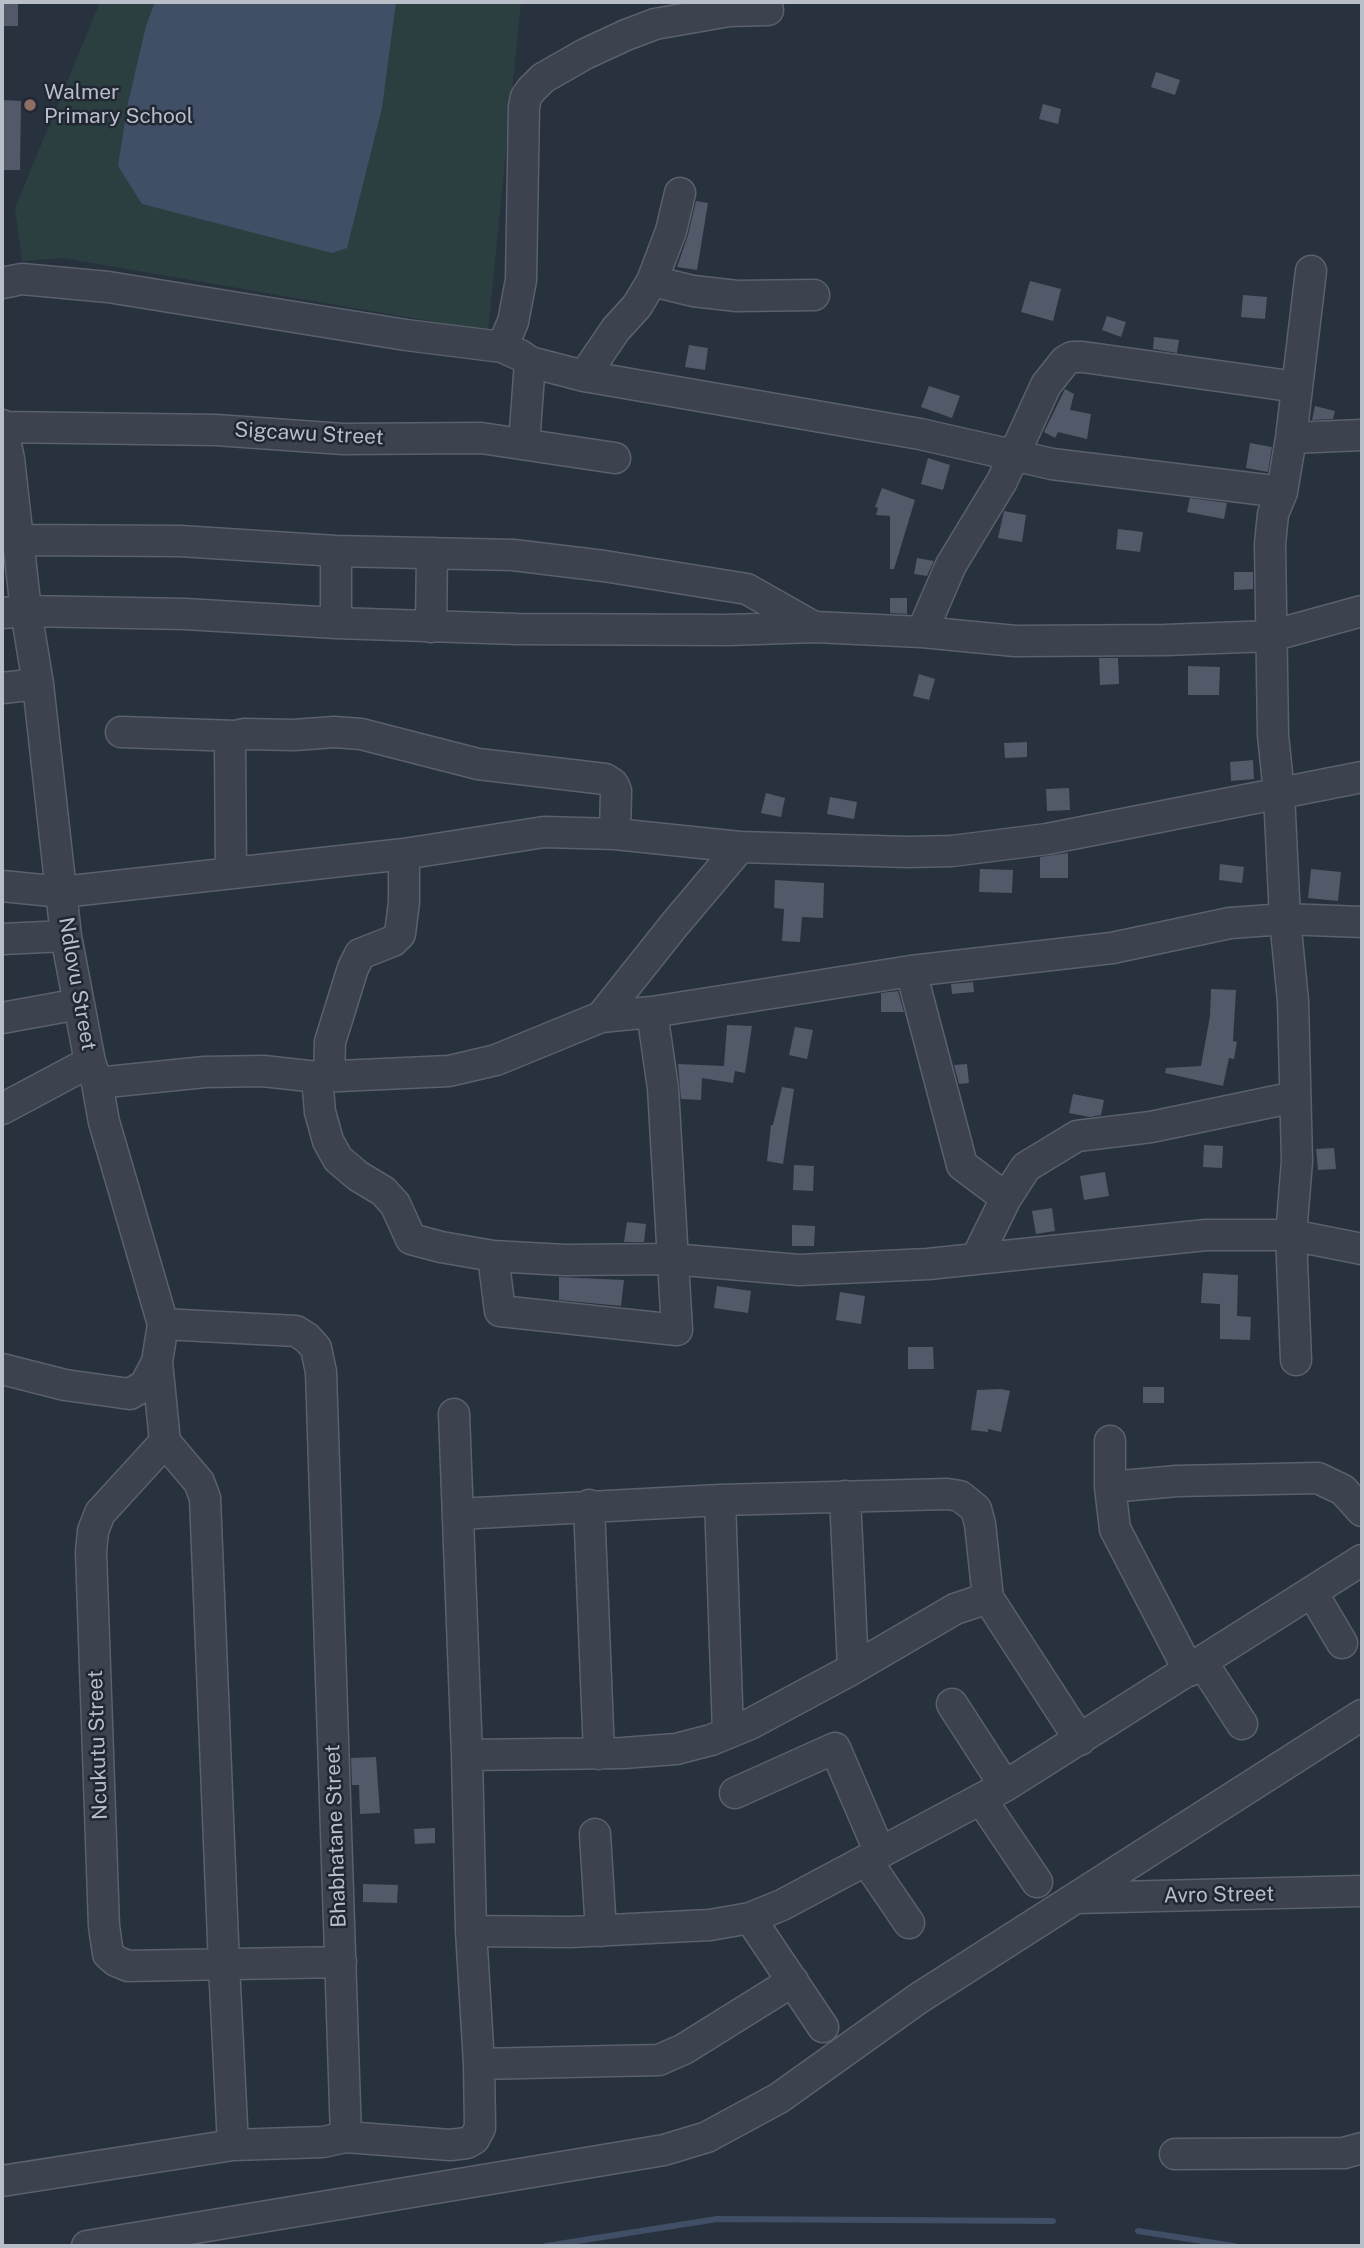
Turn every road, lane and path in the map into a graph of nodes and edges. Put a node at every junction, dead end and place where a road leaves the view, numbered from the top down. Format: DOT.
graph roads {
  1 [pos="768,10"];
  2 [pos="680,193"];
  3 [pos="1311,271"];
  4 [pos="652,281"];
  5 [pos="2,282"];
  6 [pos="814,295"];
  7 [pos="502,347"];
  8 [pos="530,362"];
  9 [pos="584,376"];
  10 [pos="1297,387"];
  11 [pos="2,426"];
  12 [pos="1362,435"];
  13 [pos="1292,438"];
  14 [pos="524,444"];
  15 [pos="1014,455"];
  16 [pos="615,458"];
  17 [pos="1282,492"];
  18 [pos="14,549"];
  19 [pos="336,551"];
  20 [pos="432,553"];
  21 [pos="1362,611"];
  22 [pos="14,612"];
  23 [pos="336,623"];
  24 [pos="431,627"];
  25 [pos="814,627"];
  26 [pos="922,632"];
  27 [pos="1271,636"];
  28 [pos="38,684"];
  29 [pos="2,688"];
  30 [pos="121,732"];
  31 [pos="236,736"];
  32 [pos="1362,777"];
  33 [pos="1279,793"];
  34 [pos="615,834"];
  35 [pos="740,847"];
  36 [pos="404,853"];
  37 [pos="231,873"];
  38 [pos="2,886"];
  39 [pos="62,892"];
  40 [pos="1285,919"];
  41 [pos="1362,922"];
  42 [pos="66,936"];
  43 [pos="2,939"];
  44 [pos="911,971"];
  45 [pos="79,1004"];
  46 [pos="652,1012"];
  47 [pos="601,1017"];
  48 [pos="2,1018"];
  49 [pos="94,1072"];
  50 [pos="323,1077"];
  51 [pos="1295,1097"];
  52 [pos="2,1109"];
  53 [pos="1006,1198"];
  54 [pos="1291,1235"];
  55 [pos="1362,1249"];
  56 [pos="493,1256"];
  57 [pos="672,1259"];
  58 [pos="976,1259"];
  59 [pos="163,1324"];
  60 [pos="1296,1360"];
  61 [pos="157,1362"];
  62 [pos="3,1371"];
  63 [pos="454,1414"];
  64 [pos="1110,1441"];
  65 [pos="164,1442"];
  66 [pos="1110,1487"];
  67 [pos="845,1496"];
  68 [pos="720,1500"];
  69 [pos="589,1505"];
  70 [pos="1362,1511"];
  71 [pos="458,1514"];
  72 [pos="1362,1560"];
  73 [pos="1312,1592"];
  74 [pos="988,1598"];
  75 [pos="1342,1643"];
  76 [pos="1196,1667"];
  77 [pos="853,1668"];
  78 [pos="952,1704"];
  79 [pos="1362,1716"];
  80 [pos="1242,1724"];
  81 [pos="728,1733"];
  82 [pos="1080,1740"];
  83 [pos="599,1754"];
  84 [pos="467,1755"];
  85 [pos="735,1793"];
  86 [pos="993,1793"];
  87 [pos="596,1834"];
  88 [pos="873,1857"];
  89 [pos="1037,1882"];
  90 [pos="1362,1891"];
  91 [pos="1076,1898"];
  92 [pos="751,1918"];
  93 [pos="909,1923"];
  94 [pos="471,1931"];
  95 [pos="601,1931"];
  96 [pos="341,1962"];
  97 [pos="224,1965"];
  98 [pos="793,1982"];
  99 [pos="823,2027"];
  100 [pos="479,2064"];
  101 [pos="346,2137"];
  102 [pos="233,2145"];
  103 [pos="1362,2148"];
  104 [pos="1175,2154"];
  105 [pos="2,2181"];
  106 [pos="87,2246"];
  1 -- 7 [label="street"];
  2 -- 4 [label="street"];
  3 -- 10 [label="street"];
  4 -- 6 [label="street"];
  4 -- 9 [label="street"];
  5 -- 7 [label="street"];
  7 -- 8 [label="street"];
  8 -- 9 [label="street"];
  8 -- 14 [label="street"];
  9 -- 15 [label="street"];
  10 -- 13 [label="street"];
  10 -- 15 [label="street"];
  11 -- 14 [label="street, Sigcawu Street"];
  11 -- 18 [label="street, Ndlovu Street"];
  12 -- 13 [label="street"];
  13 -- 17 [label="street"];
  14 -- 16 [label="street, Sigcawu Street"];
  15 -- 17 [label="street"];
  15 -- 26 [label="street"];
  17 -- 27 [label="street"];
  18 -- 19 [label="street"];
  18 -- 22 [label="street, Ndlovu Street"];
  19 -- 20 [label="street"];
  19 -- 23 [label="street"];
  20 -- 24 [label="street"];
  20 -- 25 [label="street"];
  21 -- 27 [label="street"];
  22 -- 23 [label="street"];
  22 -- 28 [label="street, Ndlovu Street"];
  23 -- 24 [label="street"];
  24 -- 25 [label="street"];
  25 -- 26 [label="street"];
  26 -- 27 [label="street"];
  27 -- 33 [label="street"];
  28 -- 29 [label="street"];
  28 -- 39 [label="street, Ndlovu Street"];
  30 -- 31 [label="street"];
  31 -- 34 [label="street"];
  31 -- 37 [label="street"];
  32 -- 33 [label="street"];
  33 -- 35 [label="street"];
  33 -- 40 [label="street"];
  34 -- 35 [label="street"];
  34 -- 36 [label="street"];
  35 -- 47 [label="street"];
  36 -- 37 [label="street"];
  36 -- 50 [label="street"];
  37 -- 39 [label="street"];
  38 -- 39 [label="street"];
  39 -- 42 [label="street, Ndlovu Street"];
  40 -- 41 [label="street"];
  40 -- 44 [label="street"];
  40 -- 51 [label="street"];
  42 -- 43 [label="street"];
  42 -- 45 [label="street, Ndlovu Street"];
  44 -- 46 [label="street"];
  44 -- 53 [label="street"];
  45 -- 48 [label="street"];
  45 -- 49 [label="street, Ndlovu Street"];
  46 -- 47 [label="street"];
  46 -- 57 [label="street"];
  47 -- 50 [label="street"];
  49 -- 50 [label="street"];
  49 -- 52 [label="street"];
  49 -- 59 [label="street, Ndlovu Street"];
  50 -- 56 [label="street"];
  51 -- 53 [label="street"];
  51 -- 54 [label="street"];
  53 -- 58 [label="street"];
  54 -- 55 [label="street"];
  54 -- 58 [label="street"];
  54 -- 60 [label="street"];
  56 -- 57 [label="street"];
  56 -- 57 [label="street"];
  57 -- 58 [label="street"];
  59 -- 61 [label="street, Ndlovu Street"];
  59 -- 96 [label="street, Bhabhatane Street"];
  61 -- 62 [label="street, Ndlovu Street"];
  61 -- 65 [label="street"];
  63 -- 71 [label="street"];
  64 -- 66 [label="street"];
  65 -- 97 [label="street"];
  65 -- 97 [label="street, Ncukutu Street"];
  66 -- 70 [label="street"];
  66 -- 76 [label="street"];
  67 -- 68 [label="street"];
  67 -- 74 [label="street"];
  67 -- 77 [label="street"];
  68 -- 69 [label="street"];
  68 -- 81 [label="street"];
  69 -- 71 [label="street"];
  69 -- 83 [label="street"];
  71 -- 84 [label="street"];
  72 -- 73 [label="street"];
  73 -- 75 [label="street"];
  73 -- 76 [label="street"];
  74 -- 77 [label="street"];
  74 -- 82 [label="street"];
  76 -- 80 [label="street"];
  76 -- 82 [label="street"];
  77 -- 81 [label="street"];
  78 -- 86 [label="street"];
  79 -- 91 [label="street"];
  81 -- 83 [label="street"];
  82 -- 86 [label="street"];
  83 -- 84 [label="street"];
  84 -- 94 [label="street"];
  85 -- 88 [label="street"];
  86 -- 88 [label="street"];
  86 -- 89 [label="street"];
  87 -- 95 [label="street"];
  88 -- 92 [label="street"];
  88 -- 93 [label="street"];
  90 -- 91 [label="street, Avro Street"];
  91 -- 106 [label="street"];
  92 -- 95 [label="street"];
  92 -- 98 [label="street"];
  94 -- 95 [label="street"];
  94 -- 100 [label="street"];
  96 -- 97 [label="street, Ncukutu Street"];
  96 -- 101 [label="street, Bhabhatane Street"];
  97 -- 102 [label="street"];
  98 -- 99 [label="street"];
  98 -- 100 [label="street"];
  100 -- 101 [label="street"];
  101 -- 102 [label="street"];
  102 -- 105 [label="street"];
  103 -- 104 [label="street"];
}
